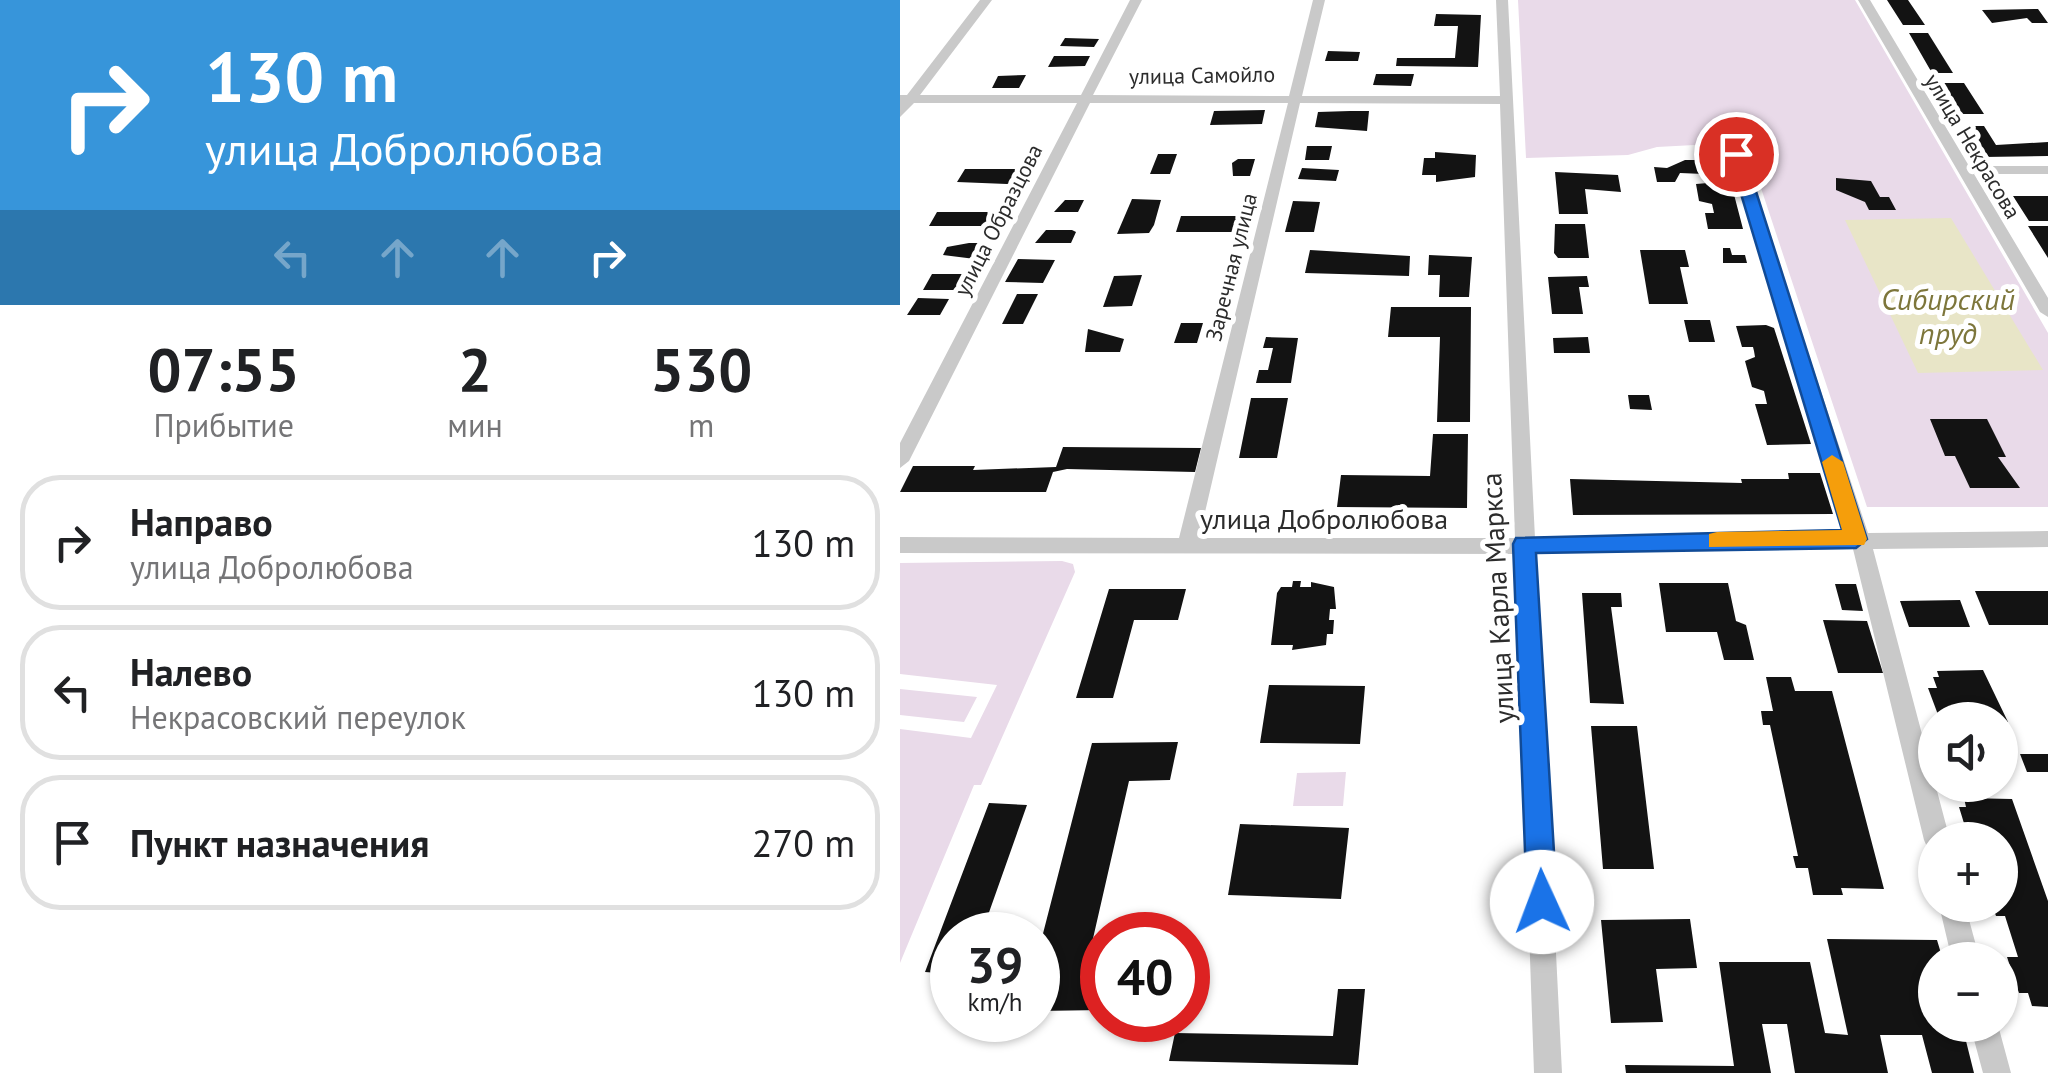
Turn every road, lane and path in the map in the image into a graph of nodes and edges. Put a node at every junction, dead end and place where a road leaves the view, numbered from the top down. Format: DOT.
graph roads {
  1 [pos="986,0"];
  2 [pos="1136,0"];
  3 [pos="1319,0"];
  4 [pos="1502,0"];
  5 [pos="1864,0"];
  6 [pos="1295,96"];
  7 [pos="1086,98"];
  8 [pos="906,99"];
  9 [pos="1504,100"];
  10 [pos="900,114"];
  11 [pos="1736,154"];
  12 [pos="1964,170"];
  13 [pos="2048,170"];
  14 [pos="2048,312"];
  15 [pos="900,461"];
  16 [pos="1856,539"];
  17 [pos="2048,539"];
  18 [pos="1524,544"];
  19 [pos="900,546"];
  20 [pos="1187,546"];
  21 [pos="1932,822"];
  22 [pos="1988,1042"];
  23 [pos="1548,1073"];
  24 [pos="1996,1073"];
  1 -- 8 [label="street"];
  2 -- 7 [label="street, улица Образцова"];
  3 -- 6 [label="street, Заречная улица"];
  4 -- 9 [label="street, улица Карла Маркса"];
  5 -- 12 [label="street, улица Некрасова"];
  6 -- 7 [label="street, улица Самойло"];
  6 -- 9 [label="street, улица Самойло"];
  6 -- 20 [label="street, Заречная улица"];
  7 -- 8 [label="street, улица Самойло"];
  7 -- 15 [label="street, улица Образцова"];
  8 -- 10 [label="street"];
  9 -- 18 [label="street, улица Карла Маркса"];
  11 -- 16 [label="street"];
  12 -- 13 [label="street"];
  12 -- 14 [label="street, улица Некрасова"];
  16 -- 17 [label="street, улица Добролюбова"];
  16 -- 18 [label="street, улица Добролюбова"];
  16 -- 21 [label="street"];
  18 -- 20 [label="street, улица Добролюбова"];
  18 -- 23 [label="street, улица Карла Маркса"];
  19 -- 20 [label="street, улица Добролюбова"];
  22 -- 24 [label="street"];
}
